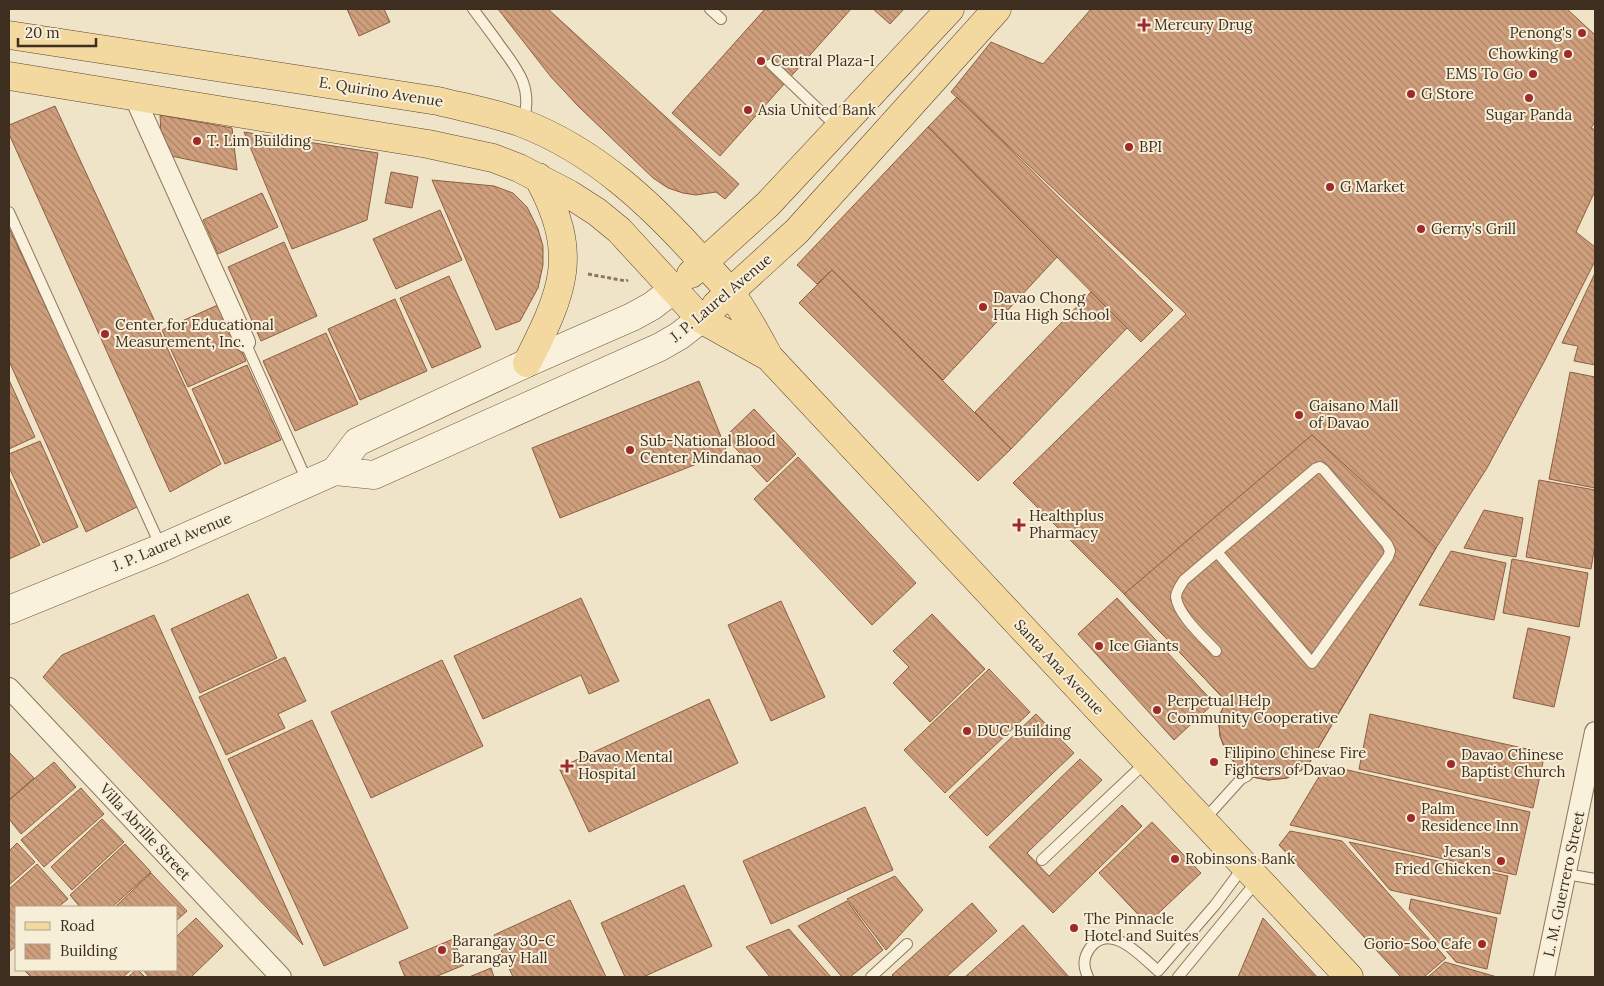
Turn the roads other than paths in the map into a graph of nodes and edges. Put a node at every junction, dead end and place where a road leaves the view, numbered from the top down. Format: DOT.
graph roads {
  1 [pos="473,9"];
  2 [pos="710,9"];
  3 [pos="950,9"];
  4 [pos="997,9"];
  5 [pos="722,19"];
  6 [pos="9,35"];
  7 [pos="771,64"];
  8 [pos="9,76"];
  9 [pos="134,96"];
  10 [pos="438,101"];
  11 [pos="523,123"];
  12 [pos="839,128"];
  13 [pos="428,144"];
  14 [pos="538,177"];
  15 [pos="9,212"];
  16 [pos="704,263"];
  17 [pos="674,289"];
  18 [pos="730,293"];
  19 [pos="701,319"];
  20 [pos="245,342"];
  21 [pos="769,357"];
  22 [pos="527,363"];
  23 [pos="335,471"];
  24 [pos="308,483"];
  25 [pos="161,548"];
  26 [pos="1217,552"];
  27 [pos="9,610"];
  28 [pos="1216,651"];
  29 [pos="9,688"];
  30 [pos="1595,732"];
  31 [pos="1147,761"];
  32 [pos="1247,776"];
  33 [pos="1203,821"];
  34 [pos="1042,860"];
  35 [pos="1251,873"];
  36 [pos="1566,874"];
  37 [pos="1595,879"];
  38 [pos="907,944"];
  39 [pos="1161,974"];
  40 [pos="281,977"];
  41 [pos="871,977"];
  42 [pos="1088,977"];
  43 [pos="1178,977"];
  44 [pos="1349,977"];
  45 [pos="1544,977"];
  1 -- 11 [label="lane"];
  2 -- 5 [label="lane"];
  3 -- 12 [label="main road, J. P. Laurel Avenue"];
  4 -- 18 [label="main road, J. P. Laurel Avenue"];
  6 -- 10 [label="main road, E. Quirino Avenue"];
  7 -- 12 [label="lane"];
  8 -- 9 [label="main road"];
  9 -- 13 [label="main road"];
  9 -- 20 [label="street"];
  10 -- 11 [label="main road, E. Quirino Avenue"];
  10 -- 13 [label="main road"];
  11 -- 16 [label="main road, E. Quirino Avenue"];
  12 -- 16 [label="main road, J. P. Laurel Avenue"];
  13 -- 14 [label="main road"];
  14 -- 17 [label="main road"];
  14 -- 22 [label="main road"];
  15 -- 25 [label="lane"];
  16 -- 17 [label="main road, J. P. Laurel Avenue"];
  16 -- 18 [label="main road, E. Quirino Avenue"];
  17 -- 19 [label="main road, Santa Ana Avenue"];
  17 -- 22 [label="main road, J. P. Laurel Avenue"];
  18 -- 19 [label="main road, J. P. Laurel Avenue"];
  18 -- 21 [label="main road, Santa Ana Avenue"];
  19 -- 21 [label="main road, Santa Ana Avenue"];
  19 -- 23 [label="main road, J. P. Laurel Avenue"];
  20 -- 24 [label="lane"];
  21 -- 31 [label="main road, Santa Ana Avenue"];
  22 -- 23 [label="main road, J. P. Laurel Avenue"];
  23 -- 24 [label="main road, J. P. Laurel Avenue"];
  24 -- 25 [label="main road, J. P. Laurel Avenue"];
  25 -- 27 [label="main road, J. P. Laurel Avenue"];
  26 -- 26 [label="lane"];
  26 -- 28 [label="lane"];
  29 -- 40 [label="street, Villa Abrille Street"];
  30 -- 36 [label="street, L. M. Guerrero Street"];
  31 -- 33 [label="main road, Santa Ana Avenue"];
  31 -- 34 [label="lane"];
  32 -- 33 [label="lane"];
  33 -- 35 [label="main road, Santa Ana Avenue"];
  35 -- 39 [label="lane"];
  35 -- 43 [label="lane"];
  35 -- 44 [label="main road, Santa Ana Avenue"];
  36 -- 37 [label="lane"];
  36 -- 45 [label="street, L. M. Guerrero Street"];
  38 -- 41 [label="lane"];
  39 -- 42 [label="lane"];
}
